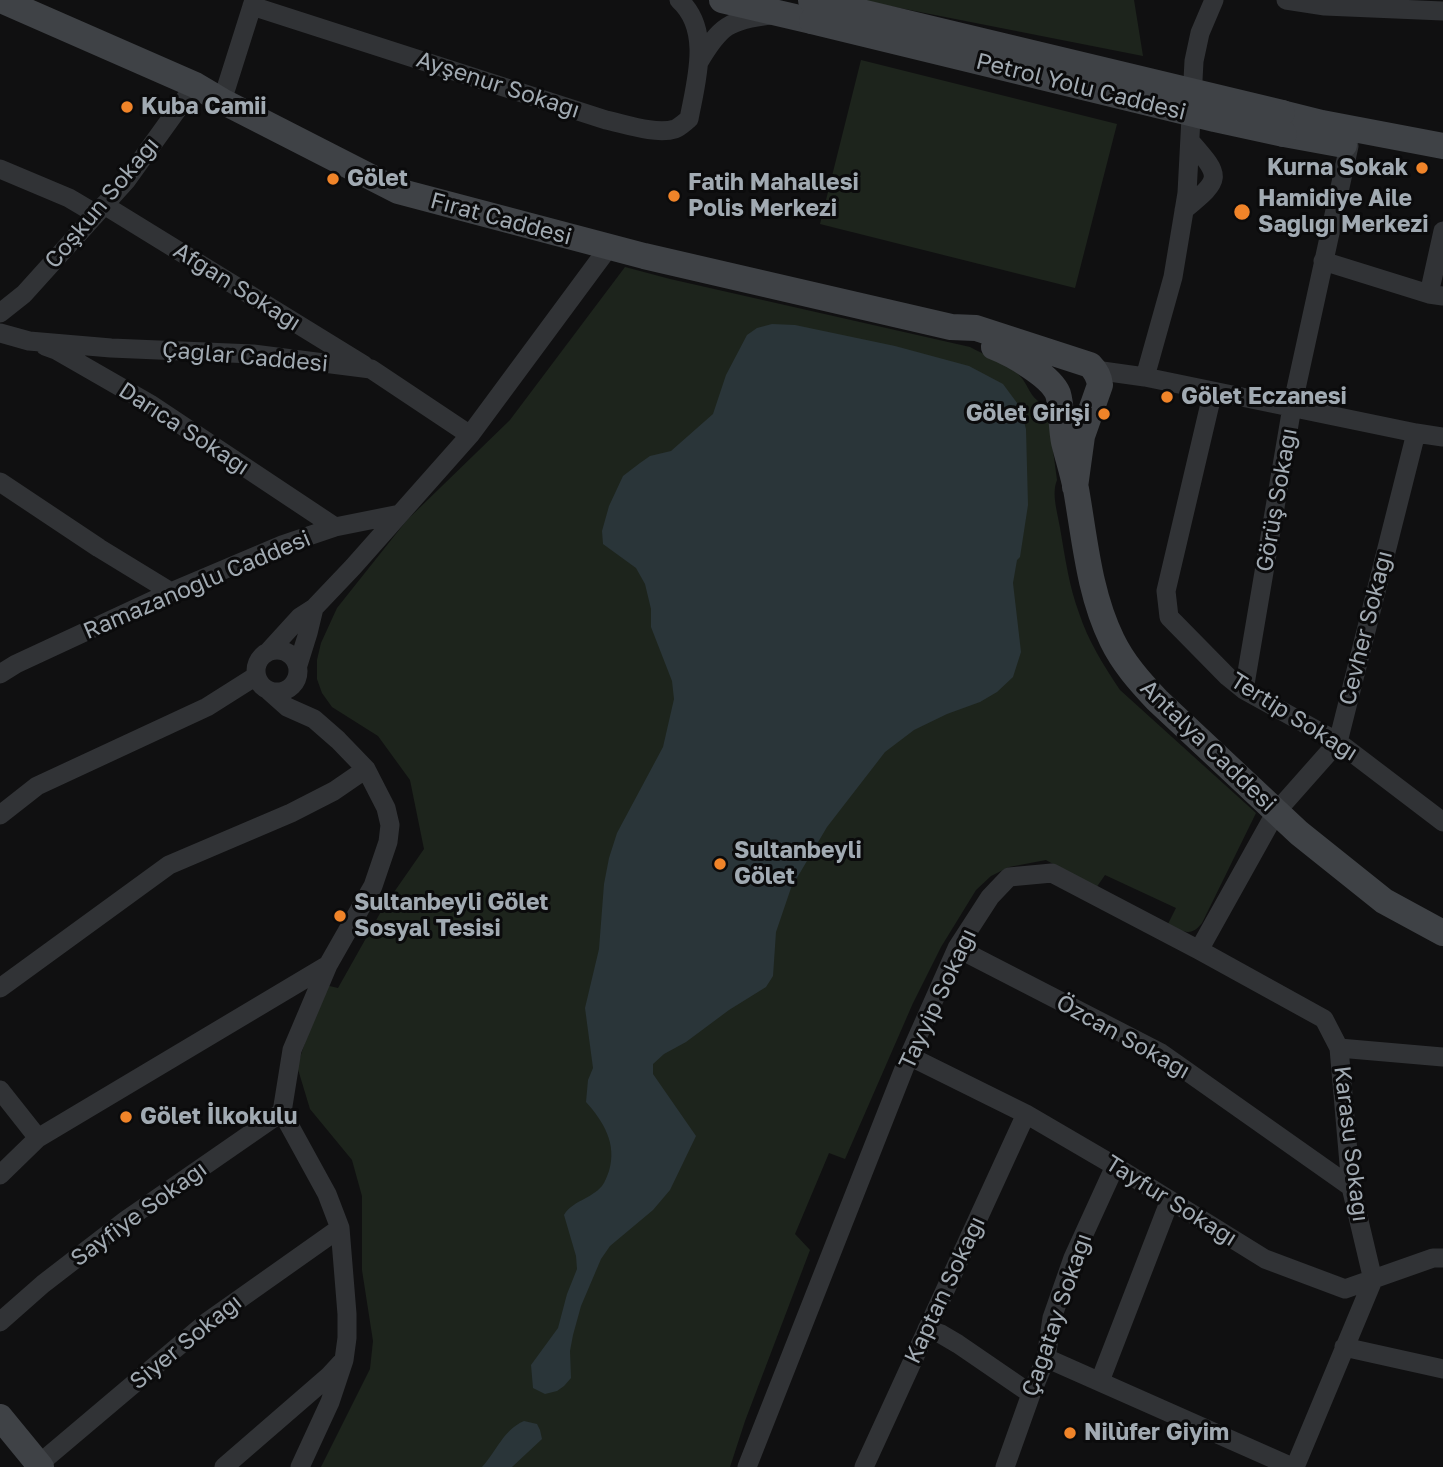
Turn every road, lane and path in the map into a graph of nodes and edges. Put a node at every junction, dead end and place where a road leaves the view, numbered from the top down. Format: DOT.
graph roads {
  1 [pos="1,0"];
  2 [pos="679,0"];
  3 [pos="722,0"];
  4 [pos="1214,0"];
  5 [pos="1286,0"];
  6 [pos="253,3"];
  7 [pos="811,11"];
  8 [pos="1443,11"];
  9 [pos="779,13"];
  10 [pos="699,62"];
  11 [pos="195,85"];
  12 [pos="222,101"];
  13 [pos="1283,124"];
  14 [pos="1349,146"];
  15 [pos="1443,146"];
  16 [pos="1443,162"];
  17 [pos="0,169"];
  18 [pos="100,210"];
  19 [pos="1443,231"];
  20 [pos="609,247"];
  21 [pos="1323,261"];
  22 [pos="1436,295"];
  23 [pos="0,313"];
  24 [pos="951,327"];
  25 [pos="0,333"];
  26 [pos="29,341"];
  27 [pos="371,369"];
  28 [pos="1092,375"];
  29 [pos="1145,377"];
  30 [pos="1213,391"];
  31 [pos="1058,393"];
  32 [pos="1292,407"];
  33 [pos="1416,433"];
  34 [pos="470,435"];
  35 [pos="1443,437"];
  36 [pos="0,482"];
  37 [pos="1075,487"];
  38 [pos="400,514"];
  39 [pos="335,527"];
  40 [pos="171,592"];
  41 [pos="314,608"];
  42 [pos="269,651"];
  43 [pos="5,664"];
  44 [pos="297,673"];
  45 [pos="263,683"];
  46 [pos="1244,690"];
  47 [pos="314,719"];
  48 [pos="1338,742"];
  49 [pos="366,769"];
  50 [pos="1276,812"];
  51 [pos="0,815"];
  52 [pos="1443,822"];
  53 [pos="1443,933"];
  54 [pos="957,948"];
  55 [pos="1199,950"];
  56 [pos="328,965"];
  57 [pos="0,988"];
  58 [pos="1339,1048"];
  59 [pos="909,1056"];
  60 [pos="1443,1057"];
  61 [pos="0,1090"];
  62 [pos="282,1112"];
  63 [pos="1026,1114"];
  64 [pos="38,1138"];
  65 [pos="1115,1166"];
  66 [pos="0,1175"];
  67 [pos="1352,1187"];
  68 [pos="1170,1200"];
  69 [pos="340,1228"];
  70 [pos="1443,1258"];
  71 [pos="1373,1280"];
  72 [pos="0,1322"];
  73 [pos="927,1329"];
  74 [pos="1344,1347"];
  75 [pos="1046,1358"];
  76 [pos="344,1360"];
  77 [pos="1443,1369"];
  78 [pos="1100,1381"];
  79 [pos="1031,1394"];
  80 [pos="1,1423"];
  81 [pos="40,1465"];
  82 [pos="1008,1466"];
  83 [pos="225,1467"];
  84 [pos="300,1467"];
  85 [pos="747,1467"];
  86 [pos="864,1467"];
  87 [pos="1293,1467"];
  1 -- 11 [label="street, Fırat Caddesi"];
  2 -- 10 [label="street"];
  3 -- 9 [label="street, Petrol Yolu Caddesi"];
  4 -- 29 [label="street"];
  5 -- 8 [label="street"];
  6 -- 10 [label="street, Ayşenur Sokağı"];
  6 -- 12 [label="street"];
  7 -- 9 [label="street, Petrol Yolu Caddesi"];
  7 -- 13 [label="street, Petrol Yolu Caddesi, bridge"];
  9 -- 10 [label="street"];
  11 -- 12 [label="street, Fırat Caddesi"];
  11 -- 18 [label="street, Coşkun Sokağı"];
  12 -- 20 [label="street, Fırat Caddesi"];
  13 -- 14 [label="street, Petrol Yolu Caddesi"];
  13 -- 15 [label="street, Petrol Yolu Caddesi"];
  14 -- 16 [label="street, Petrol Yolu Caddesi"];
  14 -- 21 [label="street, Görüş Sokağı"];
  17 -- 18 [label="street, Afgan Sokağı"];
  18 -- 23 [label="street, Coşkun Sokağı"];
  18 -- 27 [label="street, Afgan Sokağı"];
  19 -- 22 [label="street"];
  20 -- 24 [label="street, Fırat Caddesi"];
  20 -- 34 [label="street"];
  21 -- 22 [label="street"];
  21 -- 32 [label="street, Görüş Sokağı"];
  24 -- 28 [label="street"];
  24 -- 31 [label="street"];
  25 -- 26 [label="street, Çağlar Caddesi"];
  26 -- 27 [label="street, Çağlar Caddesi"];
  26 -- 39 [label="street, Darıca Sokağı"];
  27 -- 34 [label="street, Çağlar Caddesi"];
  28 -- 29 [label="street"];
  28 -- 31 [label="street"];
  28 -- 31 [label="street"];
  28 -- 37 [label="street"];
  29 -- 30 [label="street"];
  30 -- 32 [label="street"];
  30 -- 46 [label="street, Tertip Sokağı"];
  31 -- 37 [label="street"];
  32 -- 33 [label="street"];
  32 -- 46 [label="street, Görüş Sokağı"];
  33 -- 35 [label="street"];
  33 -- 48 [label="street, Cevher Sokağı"];
  34 -- 38 [label="street"];
  36 -- 40 [label="street"];
  37 -- 50 [label="street, Antalya Caddesi"];
  38 -- 39 [label="street, Ramazanoğlu Caddesi"];
  38 -- 41 [label="street"];
  39 -- 40 [label="street, Ramazanoğlu Caddesi"];
  40 -- 43 [label="street, Ramazanoğlu Caddesi"];
  41 -- 42 [label="street"];
  41 -- 44 [label="street"];
  42 -- 44 [label="street"];
  42 -- 45 [label="street"];
  44 -- 45 [label="street"];
  44 -- 47 [label="street"];
  45 -- 47 [label="street"];
  45 -- 51 [label="street"];
  46 -- 48 [label="street, Tertip Sokağı"];
  47 -- 49 [label="street"];
  48 -- 50 [label="street, Cevher Sokağı"];
  48 -- 52 [label="street, Tertip Sokağı"];
  49 -- 56 [label="street"];
  49 -- 57 [label="street"];
  50 -- 53 [label="street, Antalya Caddesi"];
  50 -- 55 [label="street, Cevher Sokağı"];
  54 -- 55 [label="street, Tayyip Sokağı"];
  54 -- 59 [label="street, Tayyip Sokağı"];
  54 -- 67 [label="street, Özcan Sokağı"];
  55 -- 58 [label="street, Tayyip Sokağı"];
  56 -- 62 [label="street"];
  56 -- 64 [label="street"];
  58 -- 60 [label="street"];
  58 -- 67 [label="street, Karasu Sokağı"];
  59 -- 63 [label="street, Tayfur Sokağı"];
  59 -- 85 [label="street, Tayyip Sokağı"];
  61 -- 64 [label="street"];
  62 -- 69 [label="street"];
  62 -- 72 [label="street, Sayfiye Sokağı"];
  63 -- 65 [label="street, Tayfur Sokağı"];
  63 -- 73 [label="street, Kaptan Sokağı"];
  64 -- 66 [label="street"];
  65 -- 68 [label="street, Tayfur Sokağı"];
  65 -- 75 [label="street, Çağatay Sokağı"];
  67 -- 71 [label="street, Karasu Sokağı"];
  68 -- 71 [label="street, Tayfur Sokağı"];
  68 -- 78 [label="street"];
  69 -- 76 [label="street"];
  69 -- 81 [label="street, Siyer Sokağı"];
  70 -- 71 [label="street, Tayfur Sokağı"];
  71 -- 74 [label="street"];
  73 -- 79 [label="street"];
  73 -- 86 [label="street, Kaptan Sokağı"];
  74 -- 77 [label="street"];
  74 -- 87 [label="street"];
  75 -- 78 [label="street"];
  75 -- 79 [label="street, Çağatay Sokağı"];
  76 -- 83 [label="street"];
  76 -- 84 [label="street"];
  78 -- 87 [label="street"];
  79 -- 82 [label="street, Çağatay Sokağı"];
  80 -- 81 [label="street"];
}
